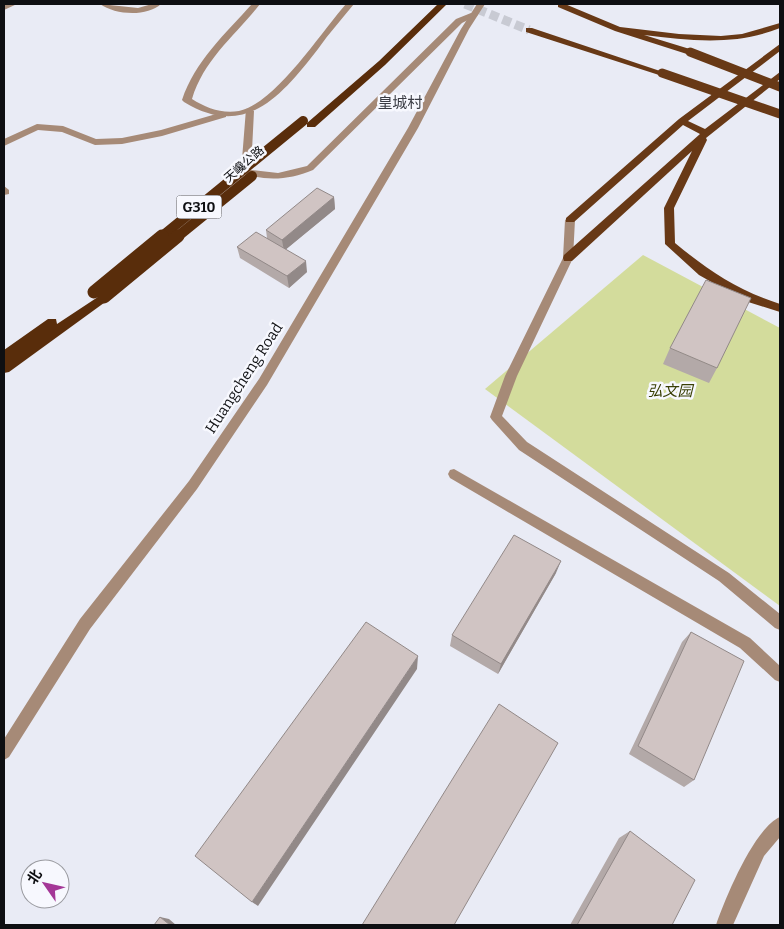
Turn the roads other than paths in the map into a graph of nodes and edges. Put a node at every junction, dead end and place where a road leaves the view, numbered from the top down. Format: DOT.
graph roads {
  1 [pos="13,4"];
  2 [pos="104,4"];
  3 [pos="157,4"];
  4 [pos="256,4"];
  5 [pos="350,4"];
  6 [pos="432,4"];
  7 [pos="443,4"];
  8 [pos="481,4"];
  9 [pos="561,5"];
  10 [pos="4,8"];
  11 [pos="474,15"];
  12 [pos="780,25"];
  13 [pos="618,29"];
  14 [pos="529,30"];
  15 [pos="780,48"];
  16 [pos="780,75"];
  17 [pos="780,87"];
  18 [pos="249,111"];
  19 [pos="780,114"];
  20 [pos="223,115"];
  21 [pos="682,121"];
  22 [pos="307,123"];
  23 [pos="706,133"];
  24 [pos="4,143"];
  25 [pos="570,220"];
  26 [pos="568,258"];
  27 [pos="99,295"];
  28 [pos="780,308"];
  29 [pos="4,356"];
  30 [pos="4,368"];
  31 [pos="454,474"];
  32 [pos="780,623"];
  33 [pos="780,676"];
  34 [pos="4,752"];
  35 [pos="780,825"];
  36 [pos="724,925"];
  1 -- 10 [label="street"];
  2 -- 3 [label="street"];
  4 -- 20 [label="street"];
  5 -- 18 [label="street"];
  6 -- 22 [label="highway, 天巉公路 / G310"];
  7 -- 22 [label="highway, 天巉公路 / G310"];
  8 -- 11 [label="street, Huangcheng Road"];
  9 -- 13 [label="main road"];
  11 -- 18 [label="street"];
  11 -- 34 [label="street, Huangcheng Road"];
  12 -- 13 [label="main road"];
  13 -- 17 [label="main road, bridge"];
  14 -- 19 [label="main road, bridge"];
  15 -- 21 [label="main road"];
  16 -- 23 [label="main road"];
  18 -- 20 [label="street"];
  20 -- 24 [label="street"];
  21 -- 23 [label="main road"];
  21 -- 25 [label="main road"];
  22 -- 27 [label="highway, 天巉公路 / G310, bridge"];
  23 -- 26 [label="main road"];
  23 -- 28 [label="main road"];
  25 -- 26 [label="street"];
  26 -- 32 [label="street"];
  27 -- 29 [label="highway, 天巉公路 / G310"];
  27 -- 30 [label="highway, 天巉公路 / G310"];
  31 -- 33 [label="street"];
  35 -- 36 [label="street"];
}
